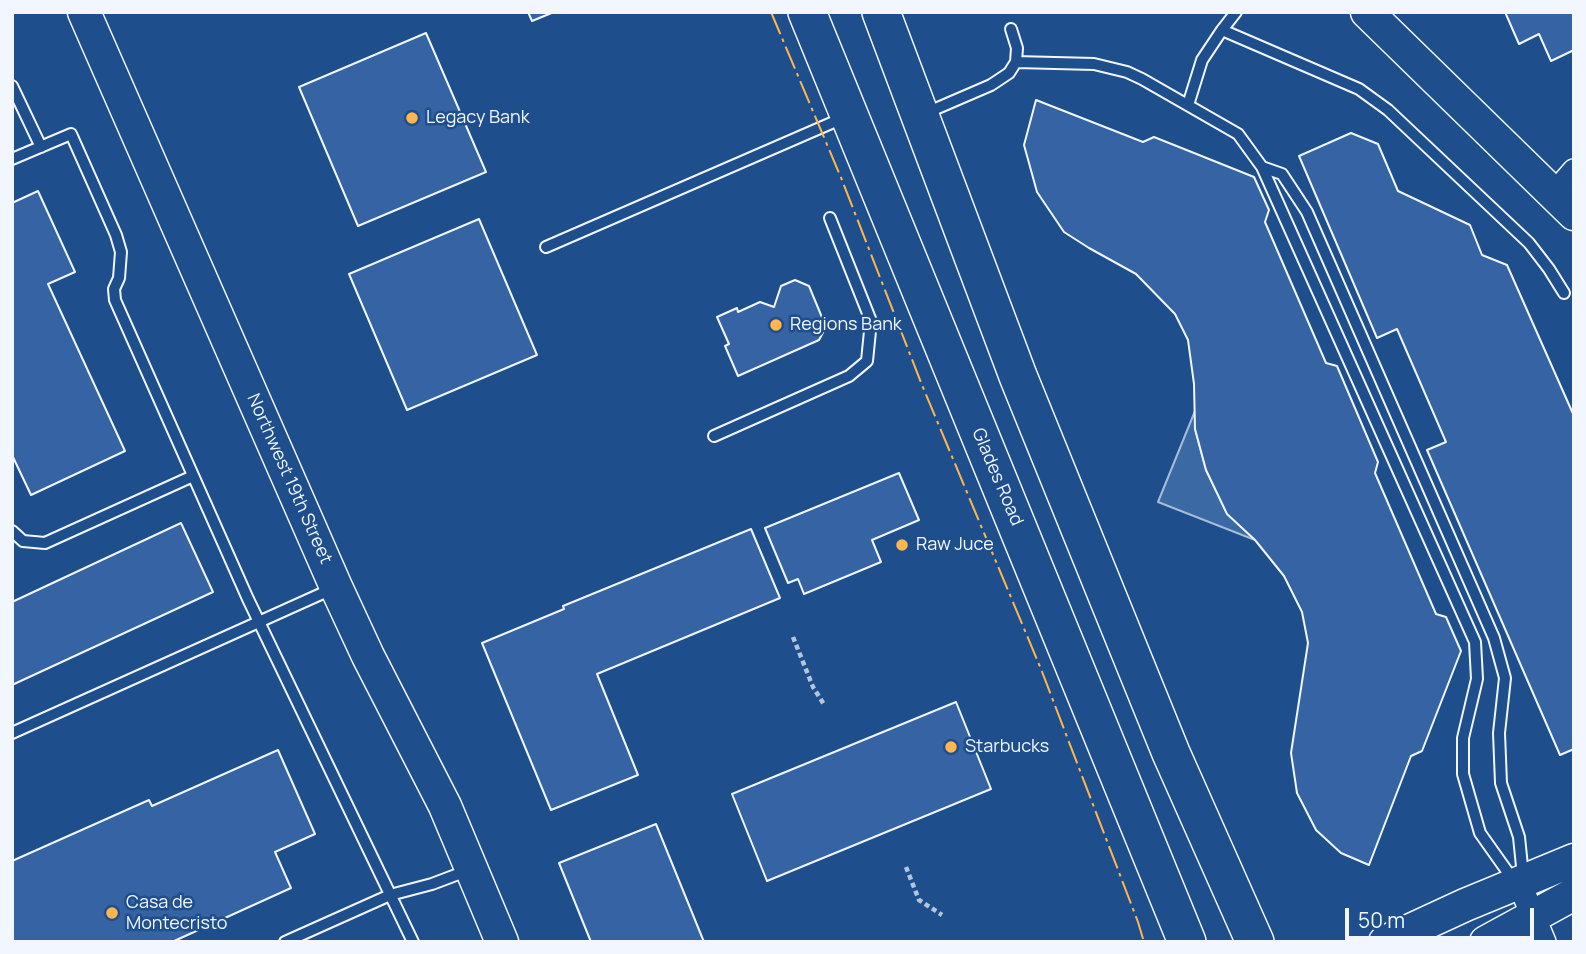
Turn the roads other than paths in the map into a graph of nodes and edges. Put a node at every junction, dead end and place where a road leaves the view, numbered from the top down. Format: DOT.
graph roads {
  1 [pos="84,12"];
  2 [pos="807,12"];
  3 [pos="881,12"];
  4 [pos="1367,12"];
  5 [pos="1234,13"];
  6 [pos="1011,29"];
  7 [pos="1222,30"];
  8 [pos="1016,62"];
  9 [pos="12,86"];
  10 [pos="1188,105"];
  11 [pos="849,115"];
  12 [pos="921,116"];
  13 [pos="41,146"];
  14 [pos="12,159"];
  15 [pos="1262,167"];
  16 [pos="1567,193"];
  17 [pos="830,218"];
  18 [pos="546,247"];
  19 [pos="1564,293"];
  20 [pos="713,436"];
  21 [pos="193,476"];
  22 [pos="12,531"];
  23 [pos="336,587"];
  24 [pos="259,622"];
  25 [pos="12,733"];
  26 [pos="1574,860"];
  27 [pos="472,869"];
  28 [pos="1574,894"];
  29 [pos="390,895"];
  30 [pos="1529,904"];
  31 [pos="285,942"];
  32 [pos="412,942"];
  33 [pos="502,942"];
  34 [pos="1187,942"];
  35 [pos="1255,942"];
  36 [pos="1385,942"];
  37 [pos="1486,942"];
  1 -- 23 [label="street, Northwest 19th Street"];
  2 -- 11 [label="main road, Glades Road"];
  3 -- 12 [label="main road"];
  4 -- 16 [label="street"];
  5 -- 7 [label="lane"];
  6 -- 8 [label="lane"];
  7 -- 10 [label="lane"];
  7 -- 19 [label="lane"];
  8 -- 10 [label="lane"];
  8 -- 12 [label="lane"];
  9 -- 13 [label="lane"];
  10 -- 15 [label="lane"];
  11 -- 18 [label="lane"];
  11 -- 34 [label="main road, Glades Road"];
  12 -- 35 [label="main road"];
  13 -- 14 [label="lane"];
  13 -- 21 [label="lane"];
  15 -- 30 [label="lane"];
  15 -- 30 [label="lane"];
  17 -- 20 [label="lane"];
  21 -- 22 [label="lane"];
  21 -- 24 [label="lane"];
  23 -- 24 [label="lane"];
  23 -- 27 [label="street, Northwest 19th Street"];
  24 -- 25 [label="lane"];
  24 -- 29 [label="lane"];
  26 -- 30 [label="street"];
  27 -- 29 [label="lane"];
  27 -- 33 [label="street, Northwest 19th Street"];
  28 -- 30 [label="street"];
  29 -- 31 [label="lane"];
  29 -- 32 [label="lane"];
  30 -- 36 [label="street"];
  30 -- 37 [label="street"];
}
